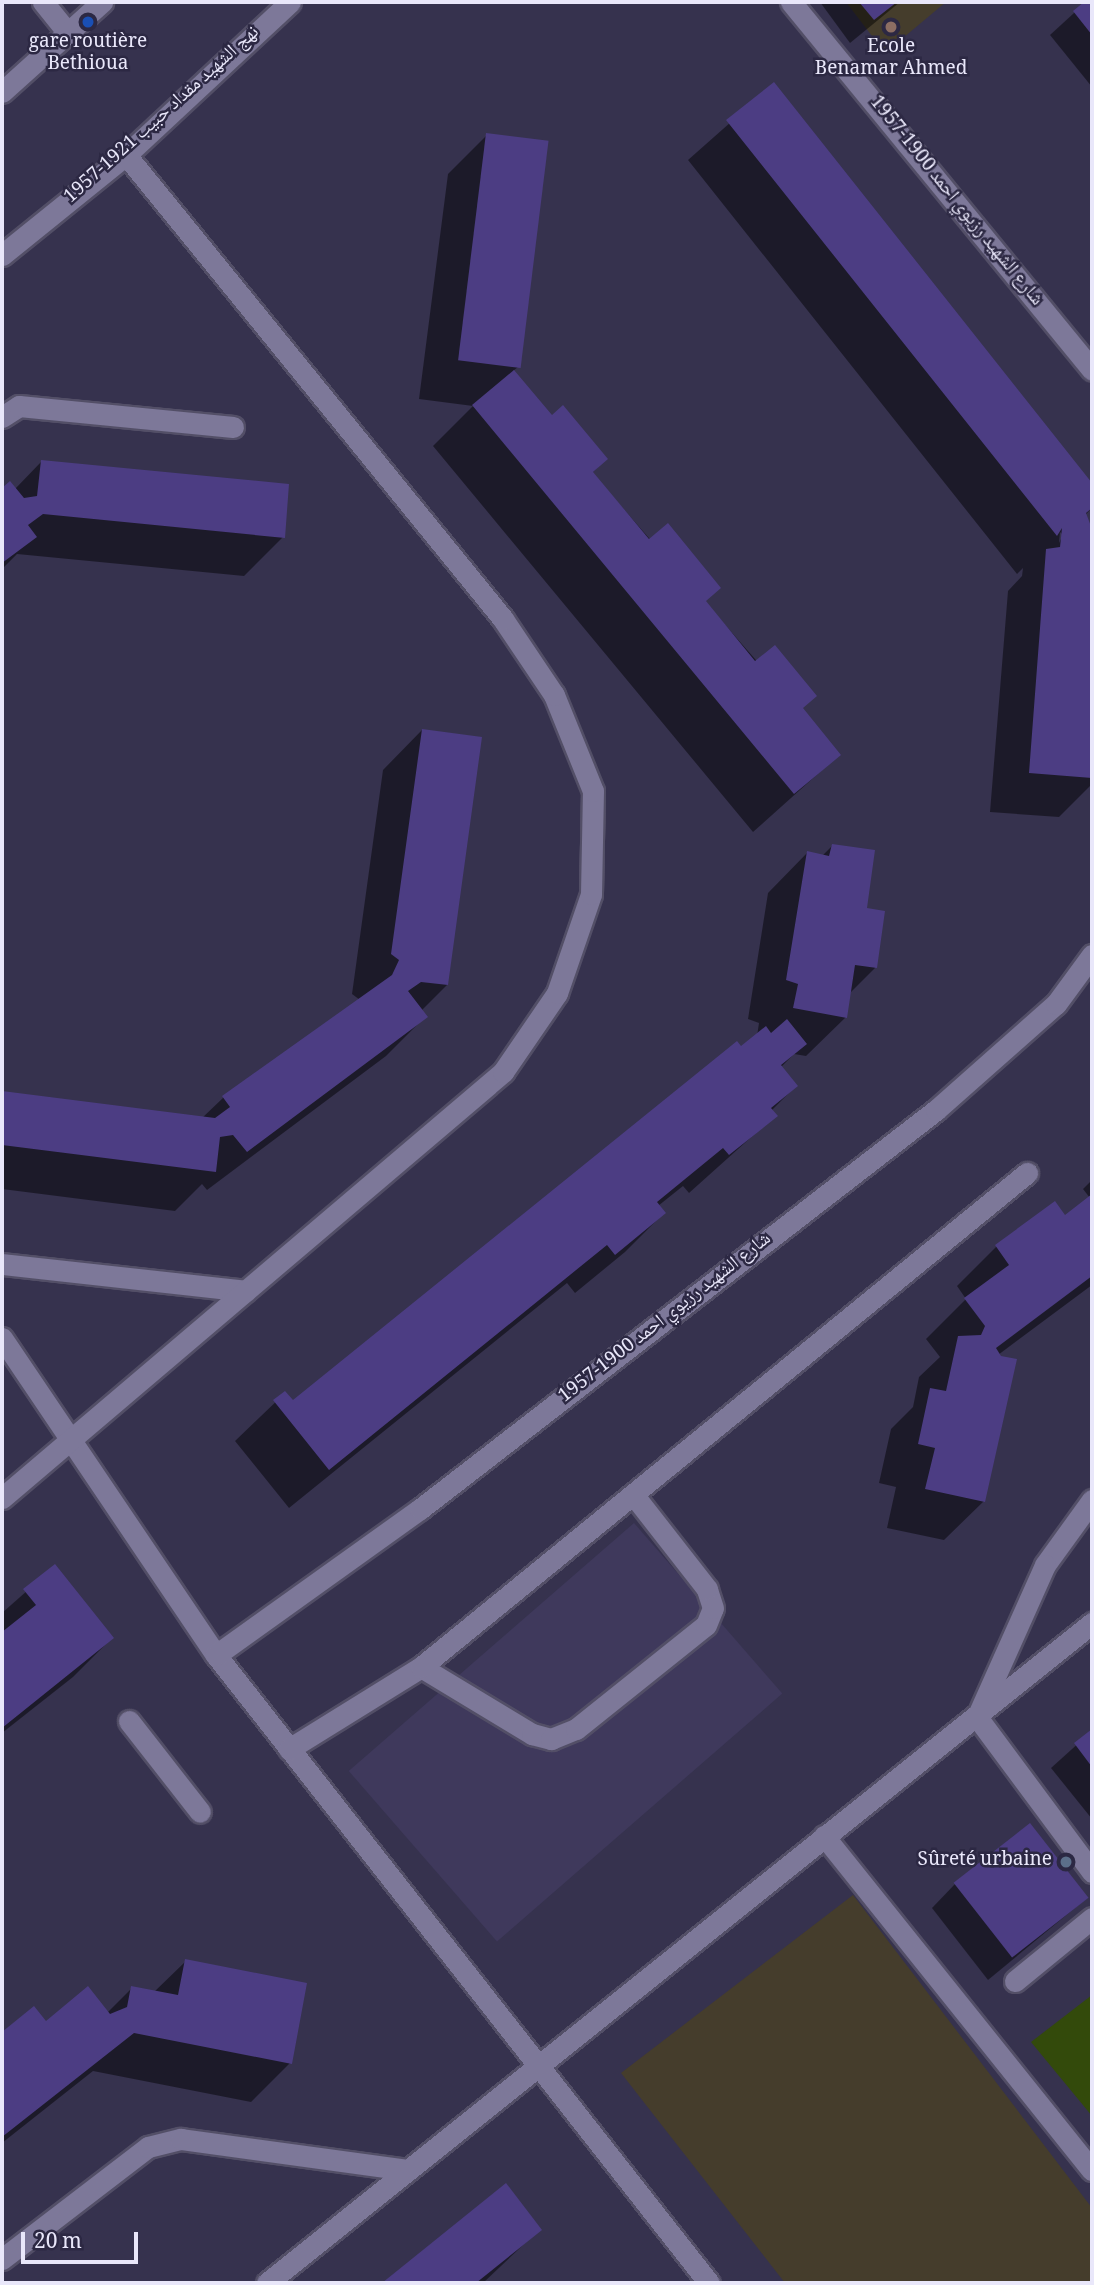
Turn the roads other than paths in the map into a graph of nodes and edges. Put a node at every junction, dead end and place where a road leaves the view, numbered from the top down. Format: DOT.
graph roads {
  1 [pos="43,2"];
  2 [pos="102,2"];
  3 [pos="290,2"];
  4 [pos="791,2"];
  5 [pos="67,32"];
  6 [pos="2,92"];
  7 [pos="126,155"];
  8 [pos="5,245"];
  9 [pos="1092,370"];
  10 [pos="2,417"];
  11 [pos="233,427"];
  12 [pos="1092,955"];
  13 [pos="1027,1173"];
  14 [pos="2,1264"];
  15 [pos="246,1291"];
  16 [pos="2,1338"];
  17 [pos="71,1441"];
  18 [pos="635,1497"];
  19 [pos="2,1498"];
  20 [pos="1092,1500"];
  21 [pos="1092,1623"];
  22 [pos="216,1655"];
  23 [pos="421,1667"];
  24 [pos="977,1717"];
  25 [pos="130,1721"];
  26 [pos="289,1749"];
  27 [pos="200,1812"];
  28 [pos="824,1836"];
  29 [pos="1092,1872"];
  30 [pos="1092,1918"];
  31 [pos="1015,1981"];
  32 [pos="538,2066"];
  33 [pos="408,2170"];
  34 [pos="1092,2170"];
  35 [pos="2,2259"];
  36 [pos="267,2283"];
  37 [pos="709,2283"];
  1 -- 5 [label="street"];
  2 -- 5 [label="street"];
  3 -- 7 [label="street, نهج الشهيد مقداد حبيب 1921-1957"];
  4 -- 9 [label="street, شارع الشهيد رزيوي احمد 1900-1957"];
  5 -- 6 [label="street"];
  7 -- 8 [label="street, نهج الشهيد مقداد حبيب 1921-1957"];
  7 -- 15 [label="street"];
  10 -- 11 [label="street"];
  12 -- 22 [label="street, شارع الشهيد رزيوي احمد 1900-1957"];
  13 -- 18 [label="street"];
  14 -- 15 [label="street"];
  15 -- 17 [label="street"];
  16 -- 17 [label="street"];
  17 -- 19 [label="street"];
  17 -- 22 [label="street"];
  18 -- 23 [label="street"];
  18 -- 23 [label="street"];
  20 -- 24 [label="street"];
  21 -- 24 [label="street"];
  22 -- 26 [label="street"];
  23 -- 26 [label="street"];
  24 -- 28 [label="street"];
  24 -- 29 [label="street"];
  25 -- 27 [label="street"];
  26 -- 32 [label="street"];
  28 -- 32 [label="street"];
  28 -- 34 [label="street"];
  30 -- 31 [label="street"];
  32 -- 33 [label="street"];
  32 -- 37 [label="street"];
  33 -- 35 [label="street"];
  33 -- 36 [label="street"];
}
